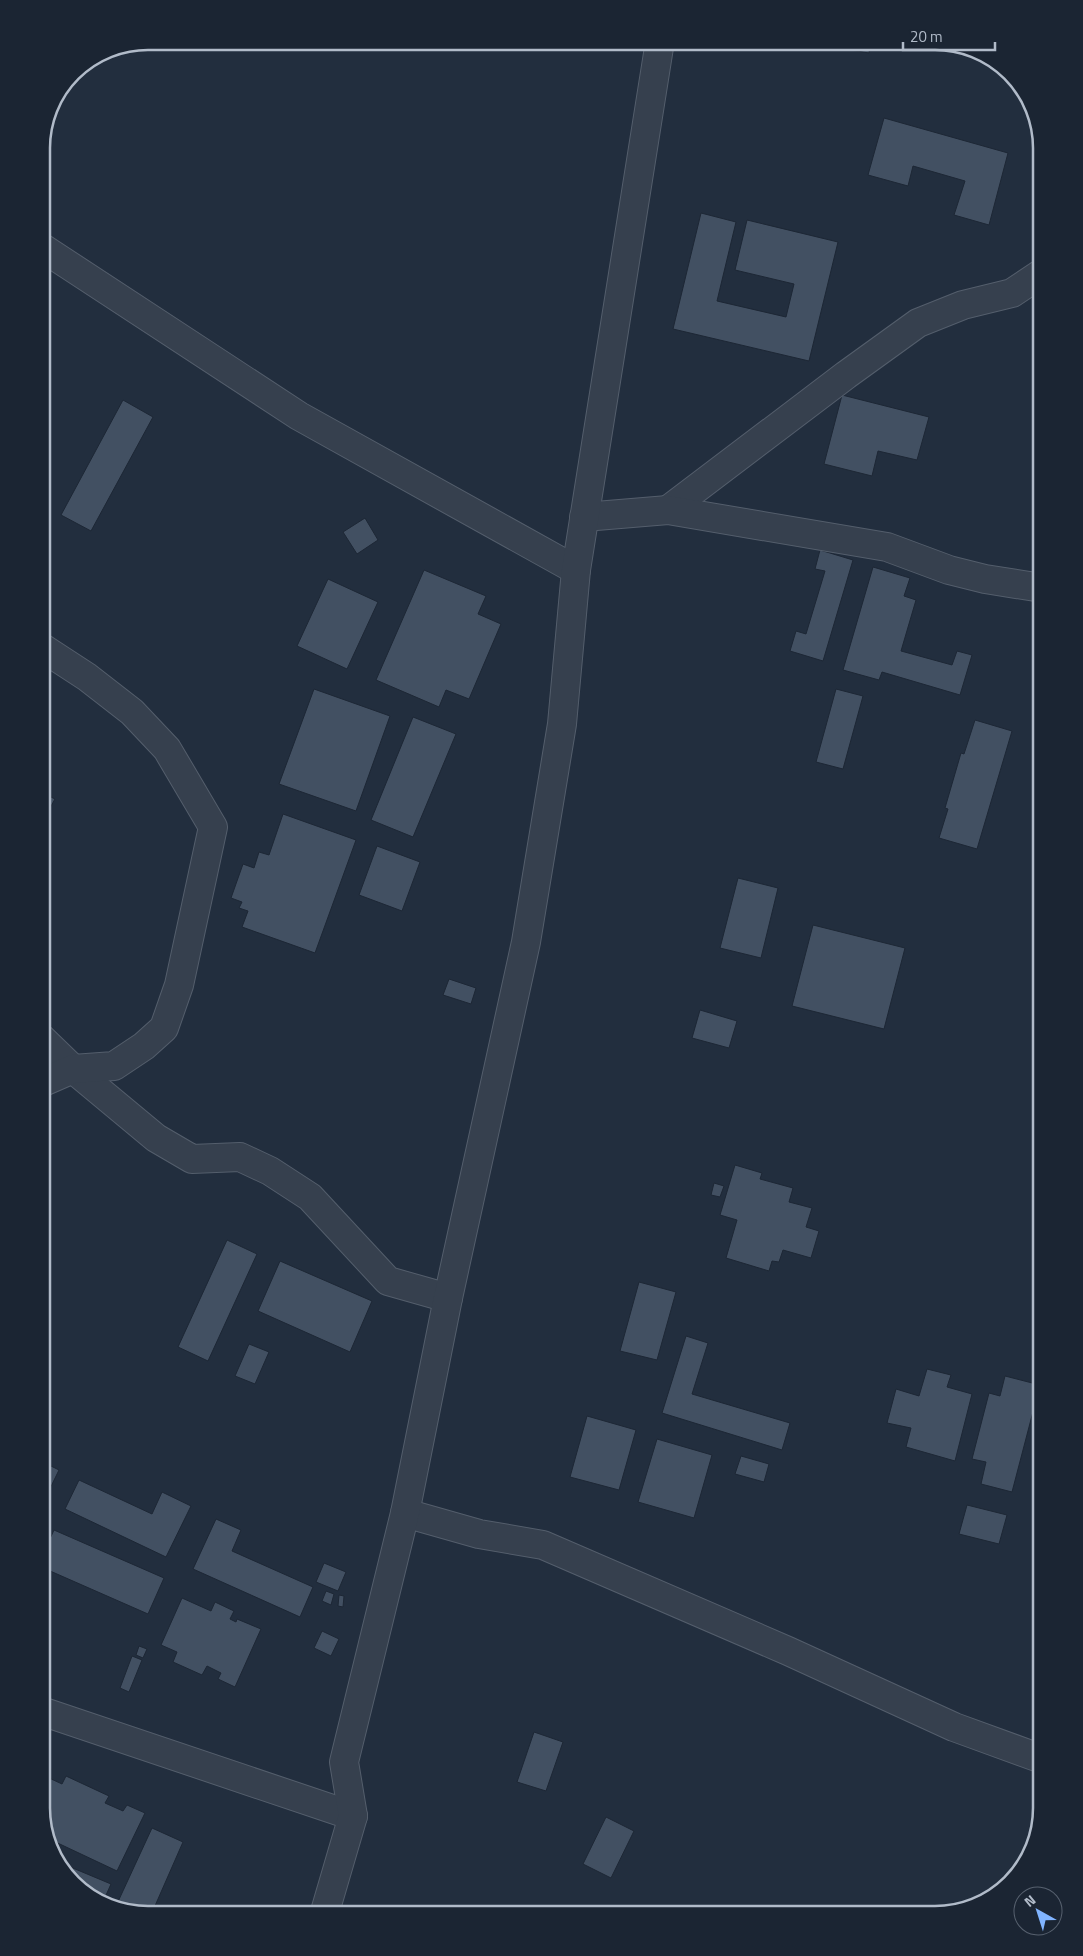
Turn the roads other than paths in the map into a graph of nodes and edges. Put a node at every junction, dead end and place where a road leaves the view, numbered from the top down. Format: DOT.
graph roads {
  1 [pos="659,50"];
  2 [pos="50,252"];
  3 [pos="1033,279"];
  4 [pos="668,510"];
  5 [pos="584,517"];
  6 [pos="576,570"];
  7 [pos="1033,586"];
  8 [pos="50,653"];
  9 [pos="50,1047"];
  10 [pos="72,1069"];
  11 [pos="50,1079"];
  12 [pos="448,1298"];
  13 [pos="405,1513"];
  14 [pos="50,1714"];
  15 [pos="1033,1756"];
  16 [pos="353,1816"];
  17 [pos="327,1906"];
  1 -- 5 [label="street"];
  2 -- 6 [label="street"];
  3 -- 4 [label="street"];
  4 -- 5 [label="street"];
  4 -- 7 [label="street"];
  5 -- 6 [label="street"];
  6 -- 12 [label="street"];
  8 -- 10 [label="street"];
  9 -- 10 [label="street"];
  10 -- 11 [label="street"];
  10 -- 12 [label="street"];
  12 -- 13 [label="street"];
  13 -- 15 [label="street"];
  13 -- 16 [label="street"];
  14 -- 16 [label="street"];
  16 -- 17 [label="street"];
}
